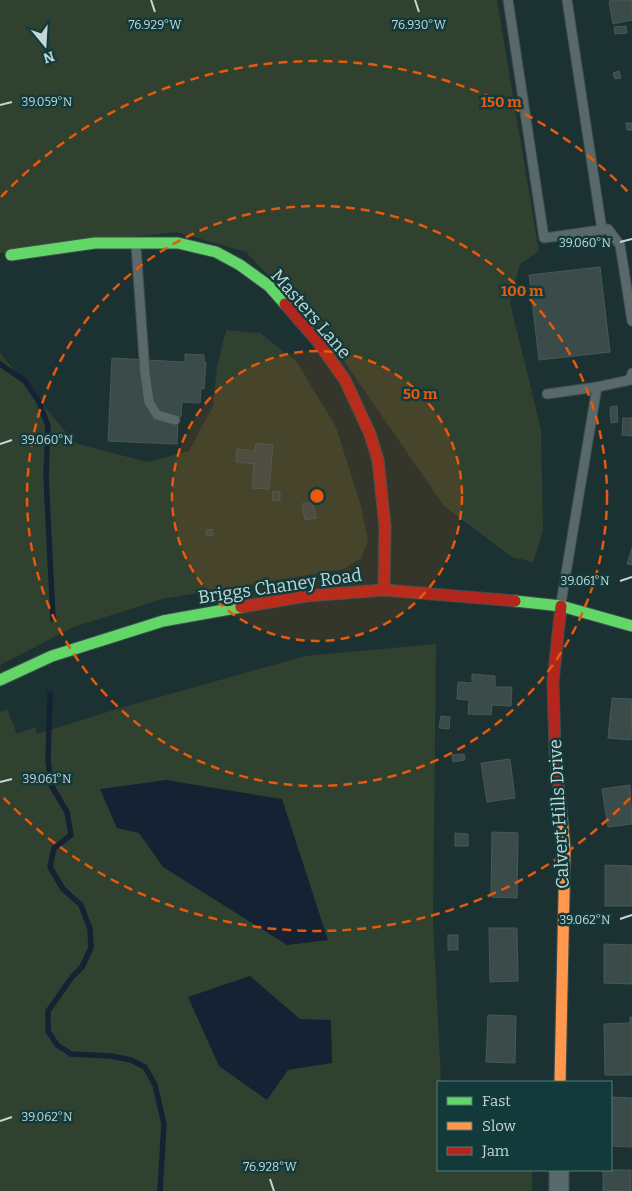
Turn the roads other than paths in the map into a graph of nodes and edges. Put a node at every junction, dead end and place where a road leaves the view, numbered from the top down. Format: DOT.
graph roads {
  1 [pos="508,0"];
  2 [pos="567,0"];
  3 [pos="602,230"];
  4 [pos="135,243"];
  5 [pos="11,255"];
  6 [pos="632,321"];
  7 [pos="632,373"];
  8 [pos="597,387"];
  9 [pos="547,394"];
  10 [pos="176,420"];
  11 [pos="384,590"];
  12 [pos="561,606"];
  13 [pos="632,626"];
  14 [pos="0,680"];
  15 [pos="560,1081"];
  16 [pos="559,1171"];
  17 [pos="559,1191"];
  1 -- 3 [label="lane"];
  2 -- 3 [label="lane"];
  3 -- 6 [label="lane"];
  4 -- 5 [label="street, Masters Lane"];
  4 -- 10 [label="lane"];
  4 -- 11 [label="street, Masters Lane"];
  7 -- 8 [label="lane"];
  8 -- 9 [label="lane"];
  8 -- 12 [label="lane"];
  11 -- 12 [label="street, Briggs Chaney Road"];
  11 -- 14 [label="street, Briggs Chaney Road"];
  12 -- 13 [label="street, Briggs Chaney Road"];
  12 -- 15 [label="street, Calvert Hills Drive"];
  16 -- 17 [label="street"];
}
